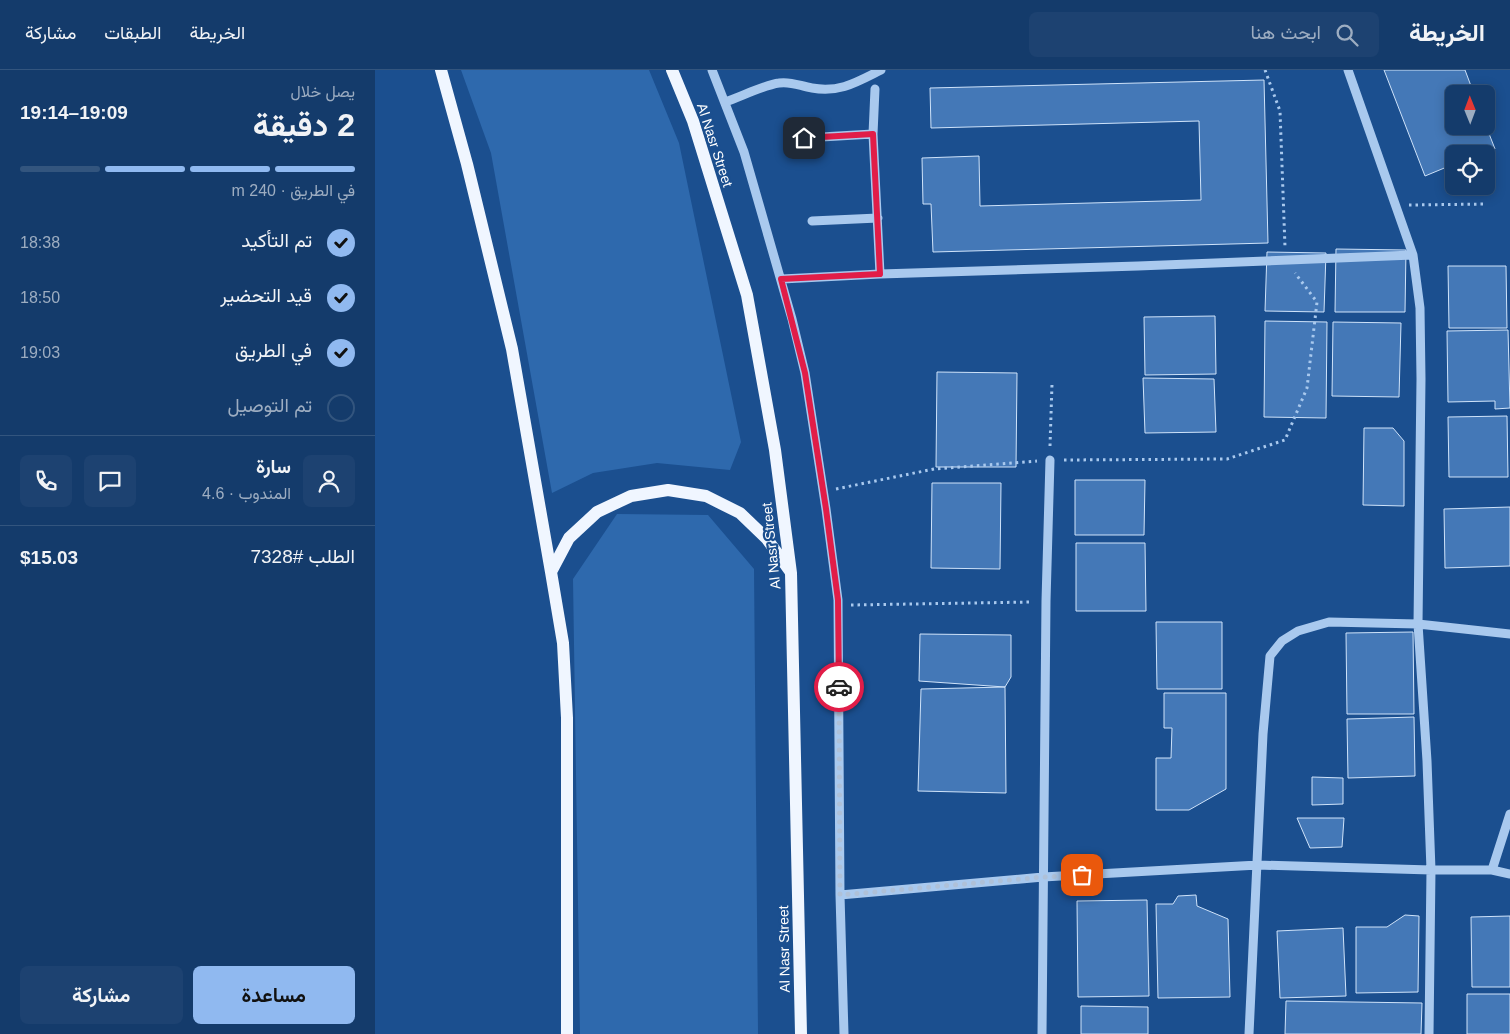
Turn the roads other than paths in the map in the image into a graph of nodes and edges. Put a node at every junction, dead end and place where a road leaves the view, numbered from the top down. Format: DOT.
graph roads {
  1 [pos="441,70"];
  2 [pos="672,70"];
  3 [pos="712,70"];
  4 [pos="881,70"];
  5 [pos="1348,70"];
  6 [pos="875,89"];
  7 [pos="725,102"];
  8 [pos="873,134"];
  9 [pos="804,138"];
  10 [pos="878,218"];
  11 [pos="811,221"];
  12 [pos="1413,254"];
  13 [pos="880,274"];
  14 [pos="781,279"];
  15 [pos="1050,460"];
  16 [pos="551,572"];
  17 [pos="791,573"];
  18 [pos="1418,624"];
  19 [pos="1510,634"];
  20 [pos="1510,814"];
  21 [pos="1258,865"];
  22 [pos="1431,870"];
  23 [pos="1492,870"];
  24 [pos="1510,874"];
  25 [pos="1043,877"];
  26 [pos="840,895"];
  27 [pos="567,1034"];
  28 [pos="801,1034"];
  29 [pos="844,1034"];
  30 [pos="1042,1034"];
  31 [pos="1249,1034"];
  32 [pos="1429,1034"];
  1 -- 16 [label="main road"];
  2 -- 17 [label="main road, Al Nasr Street"];
  3 -- 7 [label="street"];
  4 -- 7 [label="street"];
  5 -- 12 [label="street"];
  6 -- 8 [label="street"];
  7 -- 14 [label="street"];
  8 -- 9 [label="street"];
  8 -- 10 [label="street"];
  10 -- 11 [label="street"];
  10 -- 13 [label="street"];
  12 -- 13 [label="street"];
  12 -- 18 [label="street"];
  13 -- 14 [label="street"];
  14 -- 26 [label="street"];
  15 -- 25 [label="street"];
  16 -- 17 [label="main road"];
  16 -- 27 [label="main road"];
  17 -- 28 [label="main road, Al Nasr Street"];
  18 -- 19 [label="street"];
  18 -- 21 [label="street"];
  18 -- 22 [label="street"];
  20 -- 23 [label="street"];
  21 -- 22 [label="street"];
  21 -- 25 [label="street"];
  21 -- 31 [label="street"];
  22 -- 23 [label="street"];
  22 -- 32 [label="street"];
  23 -- 24 [label="street"];
  25 -- 26 [label="street"];
  25 -- 30 [label="street"];
  26 -- 29 [label="street"];
}
